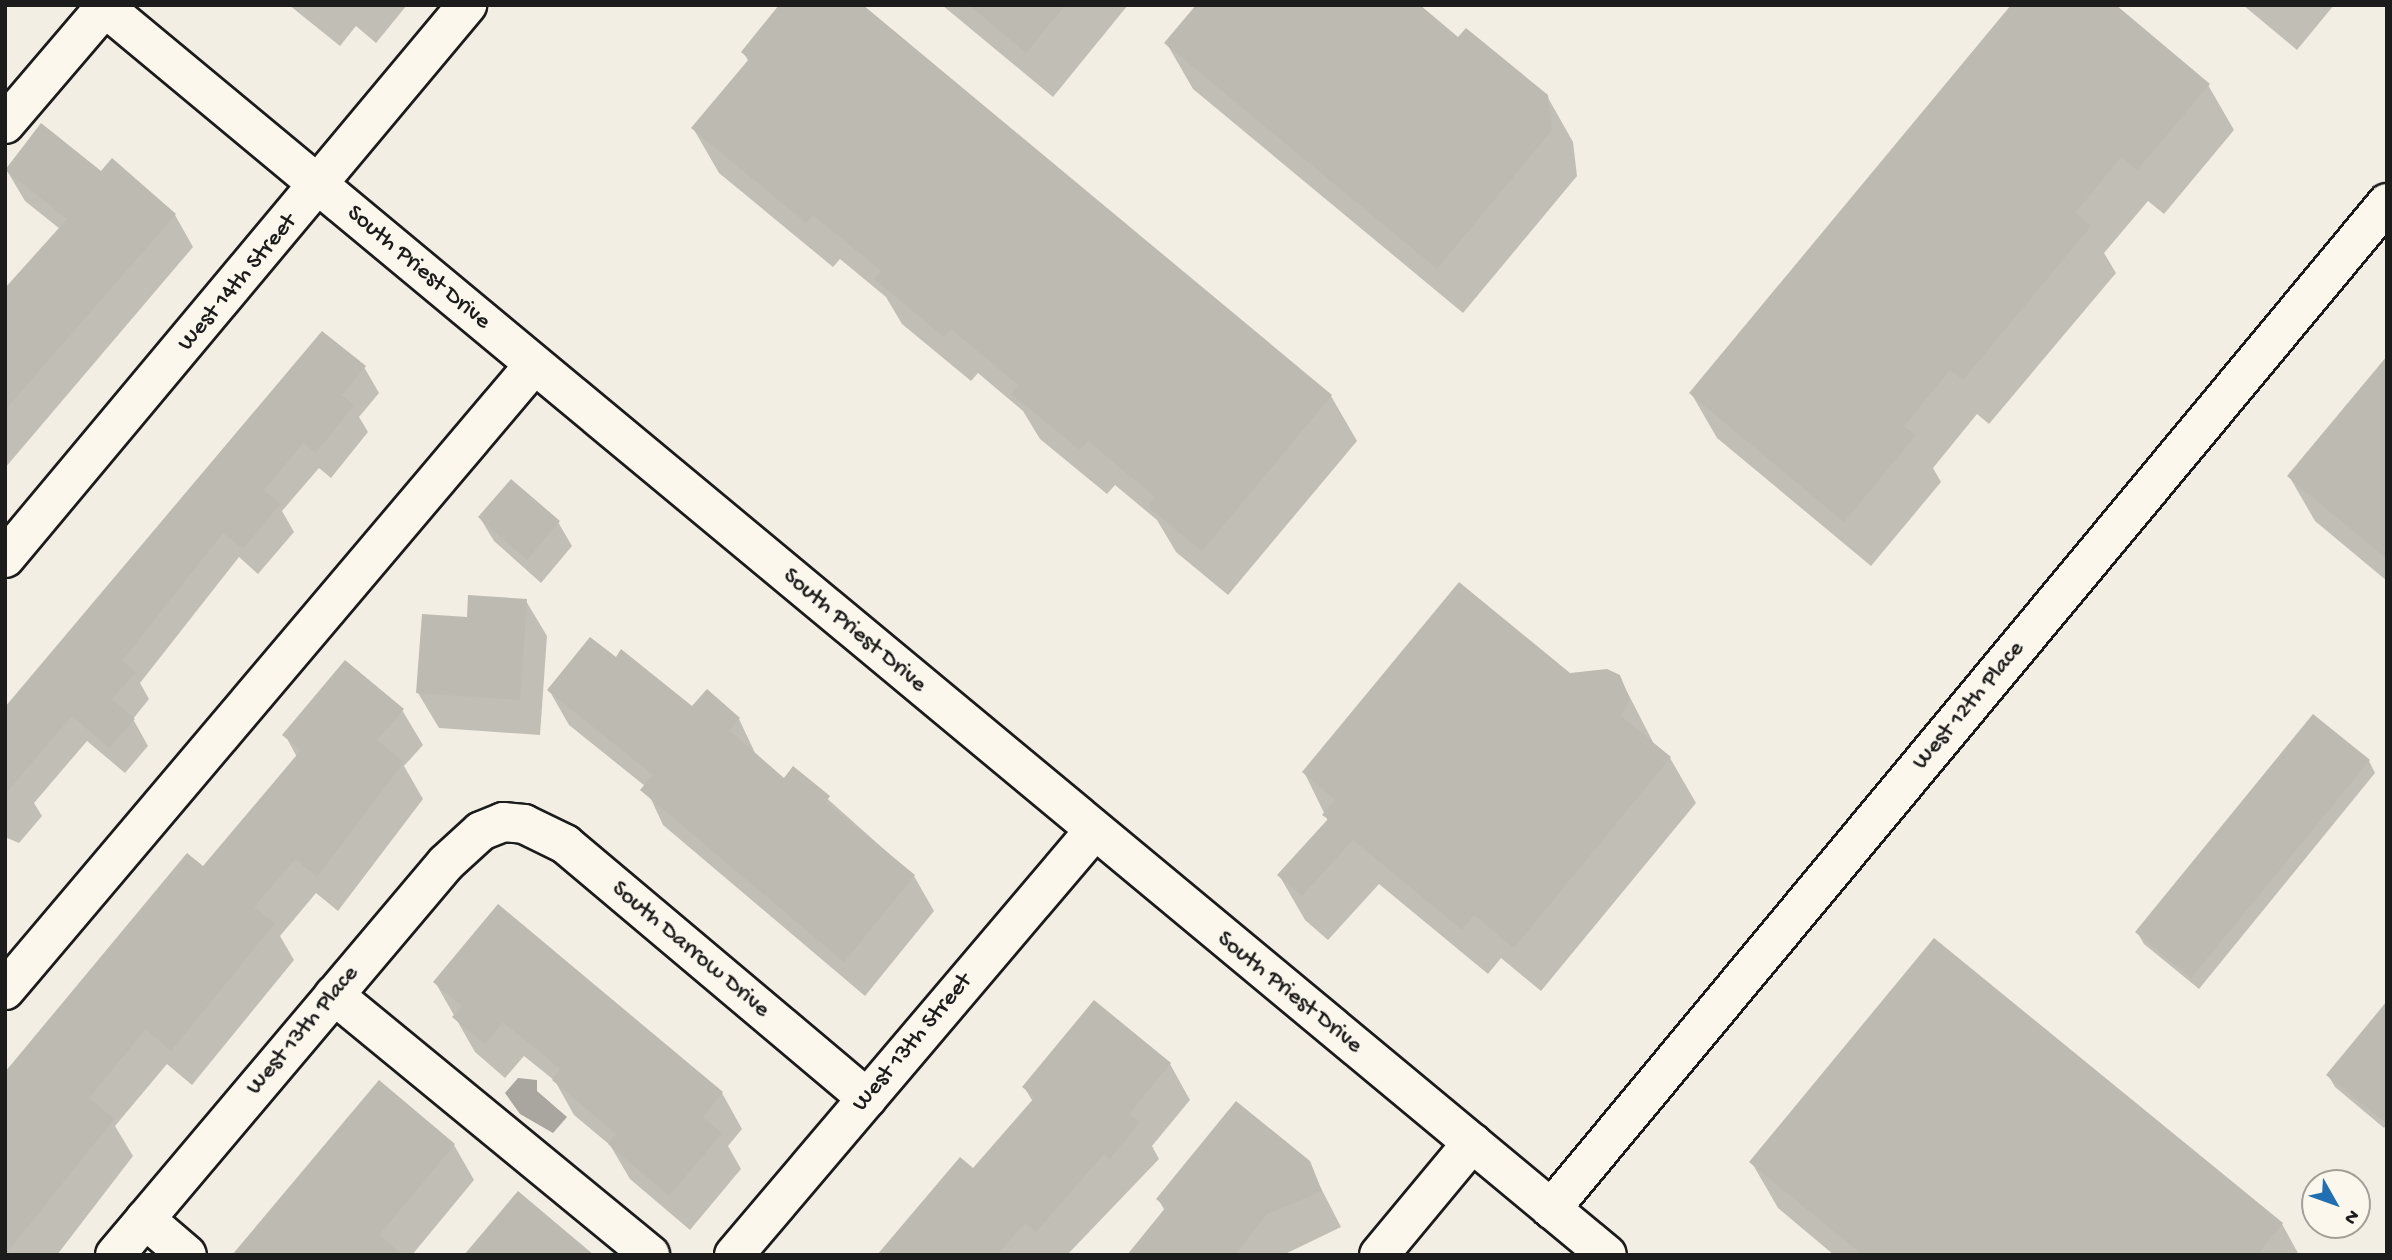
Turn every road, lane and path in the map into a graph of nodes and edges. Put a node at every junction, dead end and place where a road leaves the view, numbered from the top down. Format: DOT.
graph roads {
  1 [pos="467,5"];
  2 [pos="103,6"];
  3 [pos="5,124"];
  4 [pos="320,186"];
  5 [pos="2387,203"];
  6 [pos="534,365"];
  7 [pos="5,558"];
  8 [pos="503,822"];
  9 [pos="1093,832"];
  10 [pos="5,990"];
  11 [pos="334,995"];
  12 [pos="867,1098"];
  13 [pos="1472,1143"];
  14 [pos="1552,1209"];
  15 [pos="145,1219"];
  16 [pos="115,1255"];
  17 [pos="187,1255"];
  18 [pos="650,1255"];
  19 [pos="734,1255"];
  20 [pos="1379,1255"];
  21 [pos="1607,1255"];
  1 -- 4 [label="street, West 14th Street"];
  2 -- 3 [label="street"];
  2 -- 4 [label="street, South Priest Drive"];
  4 -- 6 [label="street, South Priest Drive"];
  4 -- 7 [label="street, West 14th Street"];
  5 -- 14 [label="street, West 12th Place"];
  6 -- 9 [label="street, South Priest Drive"];
  6 -- 10 [label="street"];
  8 -- 11 [label="street, West 13th Place"];
  8 -- 12 [label="street, South Darrow Drive"];
  9 -- 12 [label="street, West 13th Street"];
  9 -- 13 [label="street, South Priest Drive"];
  11 -- 15 [label="street, West 13th Place"];
  11 -- 18 [label="street"];
  12 -- 19 [label="street, West 13th Street"];
  13 -- 14 [label="street, South Priest Drive"];
  13 -- 20 [label="street"];
  14 -- 21 [label="street, South Priest Drive"];
  15 -- 16 [label="street, West 13th Place"];
  15 -- 17 [label="street"];
}
